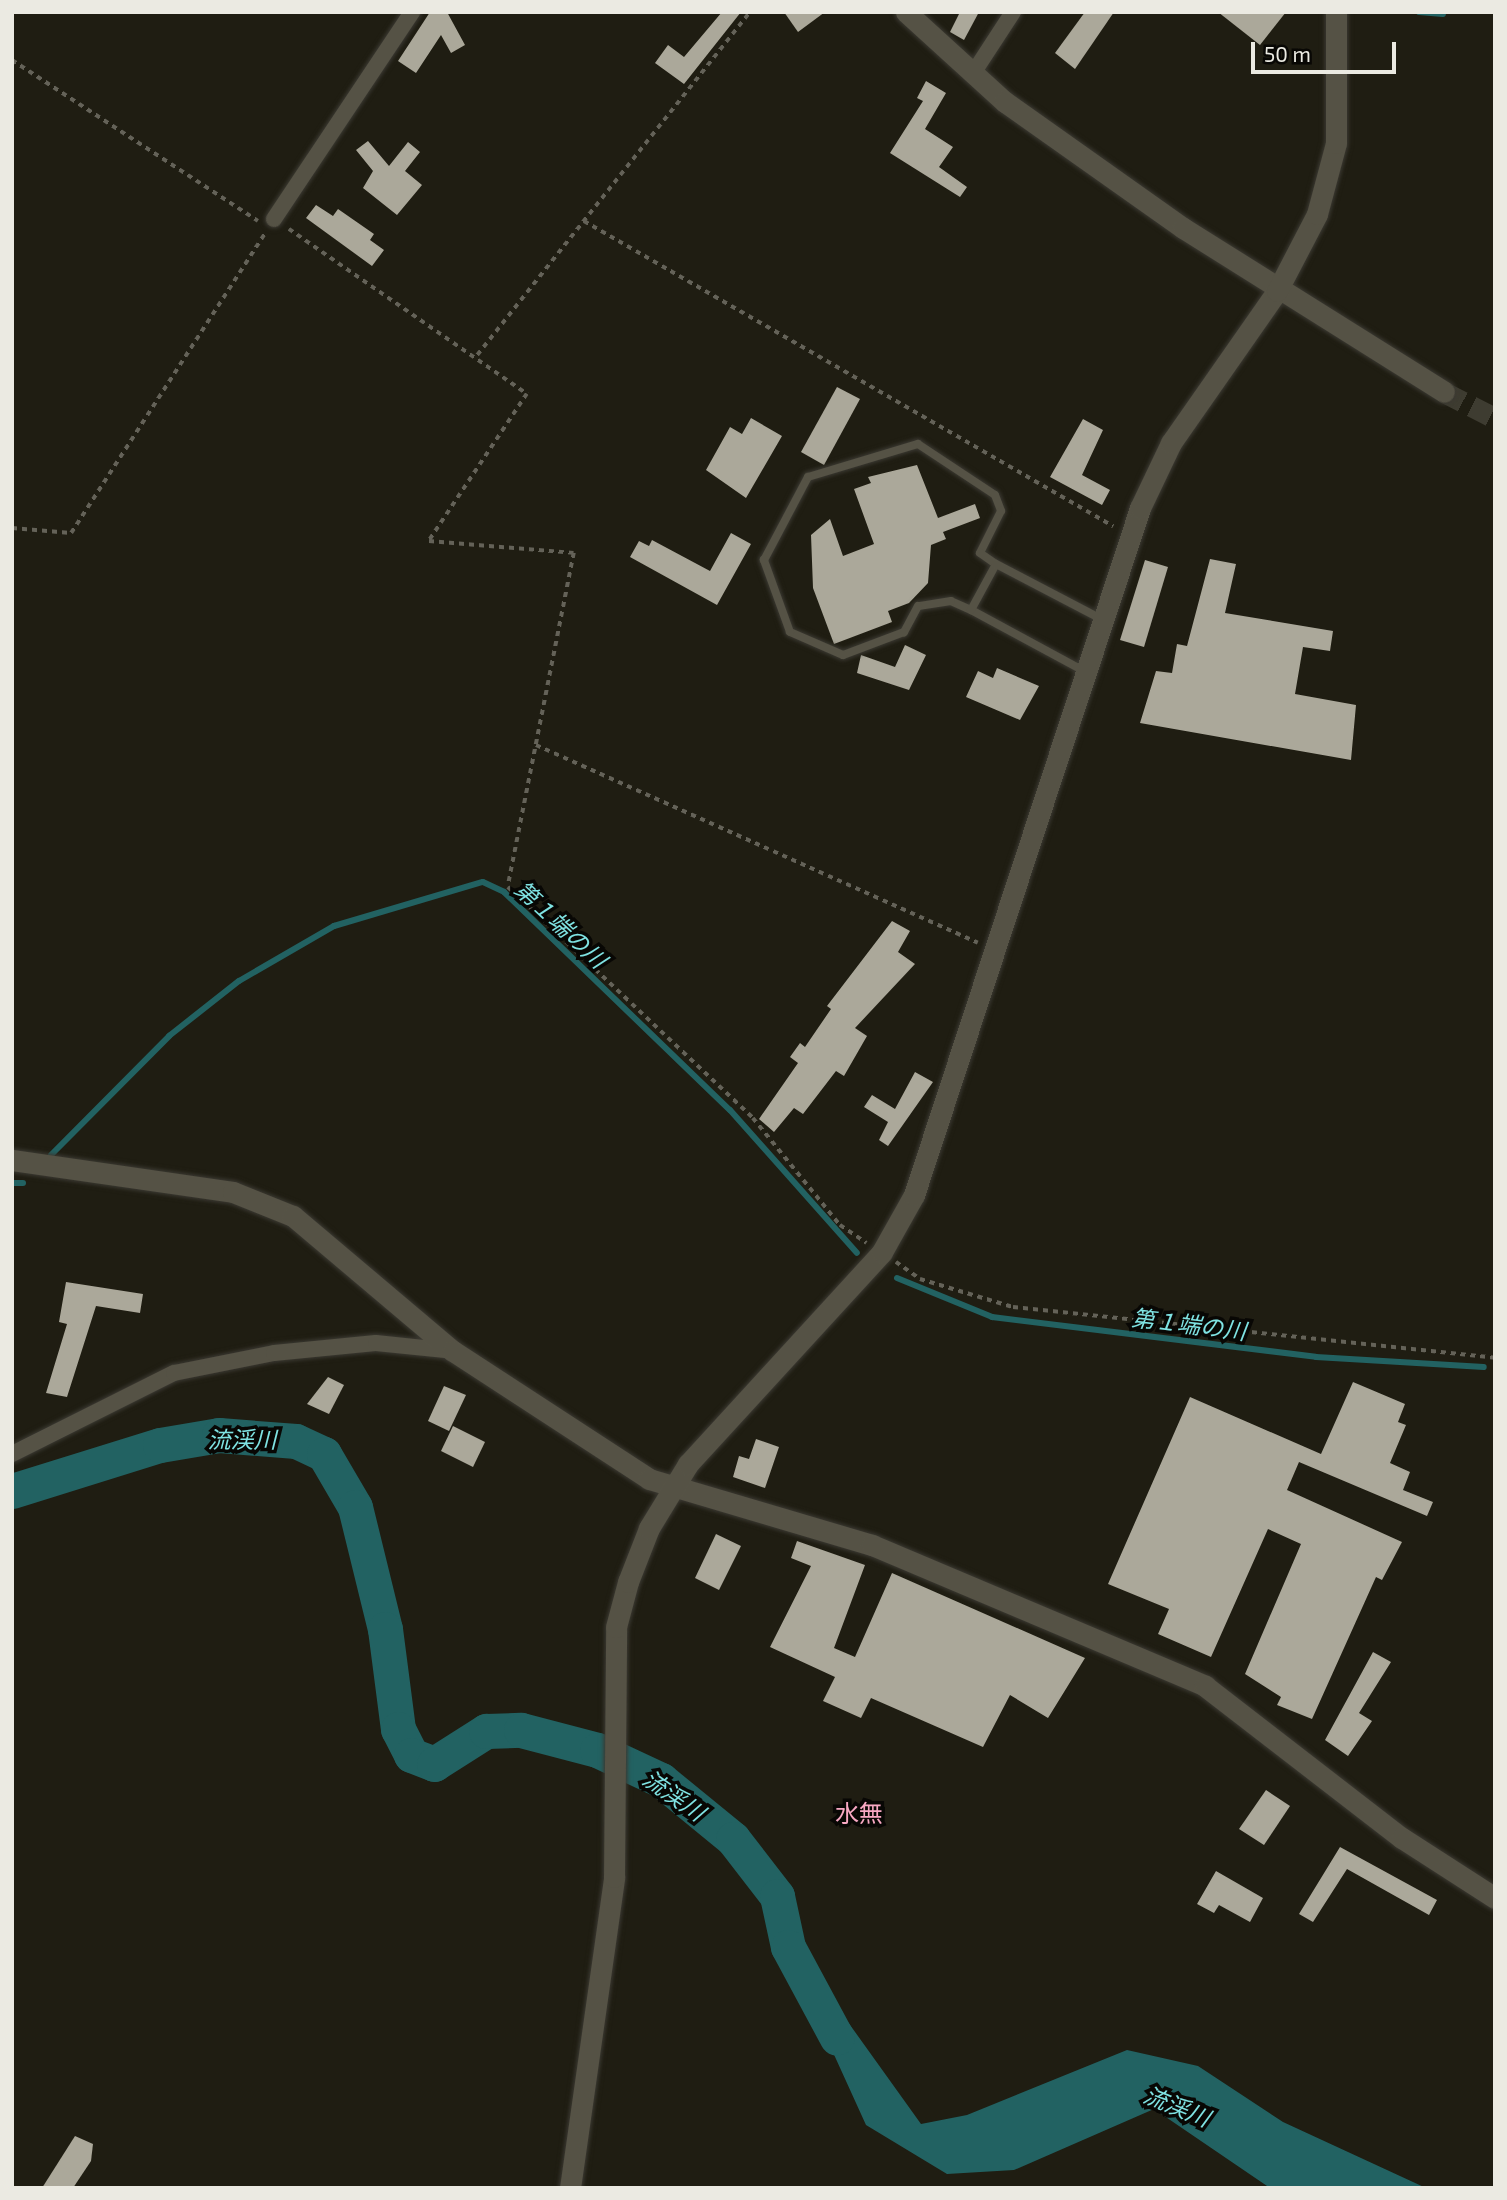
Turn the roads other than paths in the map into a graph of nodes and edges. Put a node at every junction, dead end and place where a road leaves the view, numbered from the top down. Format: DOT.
graph roads {
  1 [pos="412,12"];
  2 [pos="906,12"];
  3 [pos="1013,12"];
  4 [pos="1336,12"];
  5 [pos="971,75"];
  6 [pos="271,224"];
  7 [pos="1277,291"];
  8 [pos="1444,392"];
  9 [pos="996,564"];
  10 [pos="971,610"];
  11 [pos="1103,620"];
  12 [pos="1087,672"];
  13 [pos="12,1160"];
  14 [pos="453,1351"];
  15 [pos="12,1454"];
  16 [pos="674,1487"];
  17 [pos="1495,1898"];
  18 [pos="570,2188"];
  1 -- 6 [label="street"];
  2 -- 5 [label="street"];
  3 -- 5 [label="street"];
  4 -- 7 [label="street"];
  5 -- 7 [label="street"];
  7 -- 8 [label="street"];
  7 -- 11 [label="street"];
  9 -- 10 [label="lane"];
  9 -- 10 [label="lane"];
  9 -- 11 [label="lane"];
  10 -- 12 [label="lane"];
  11 -- 12 [label="street"];
  12 -- 16 [label="street"];
  13 -- 14 [label="street"];
  14 -- 15 [label="street"];
  14 -- 16 [label="street"];
  16 -- 17 [label="street"];
  16 -- 18 [label="street"];
}
